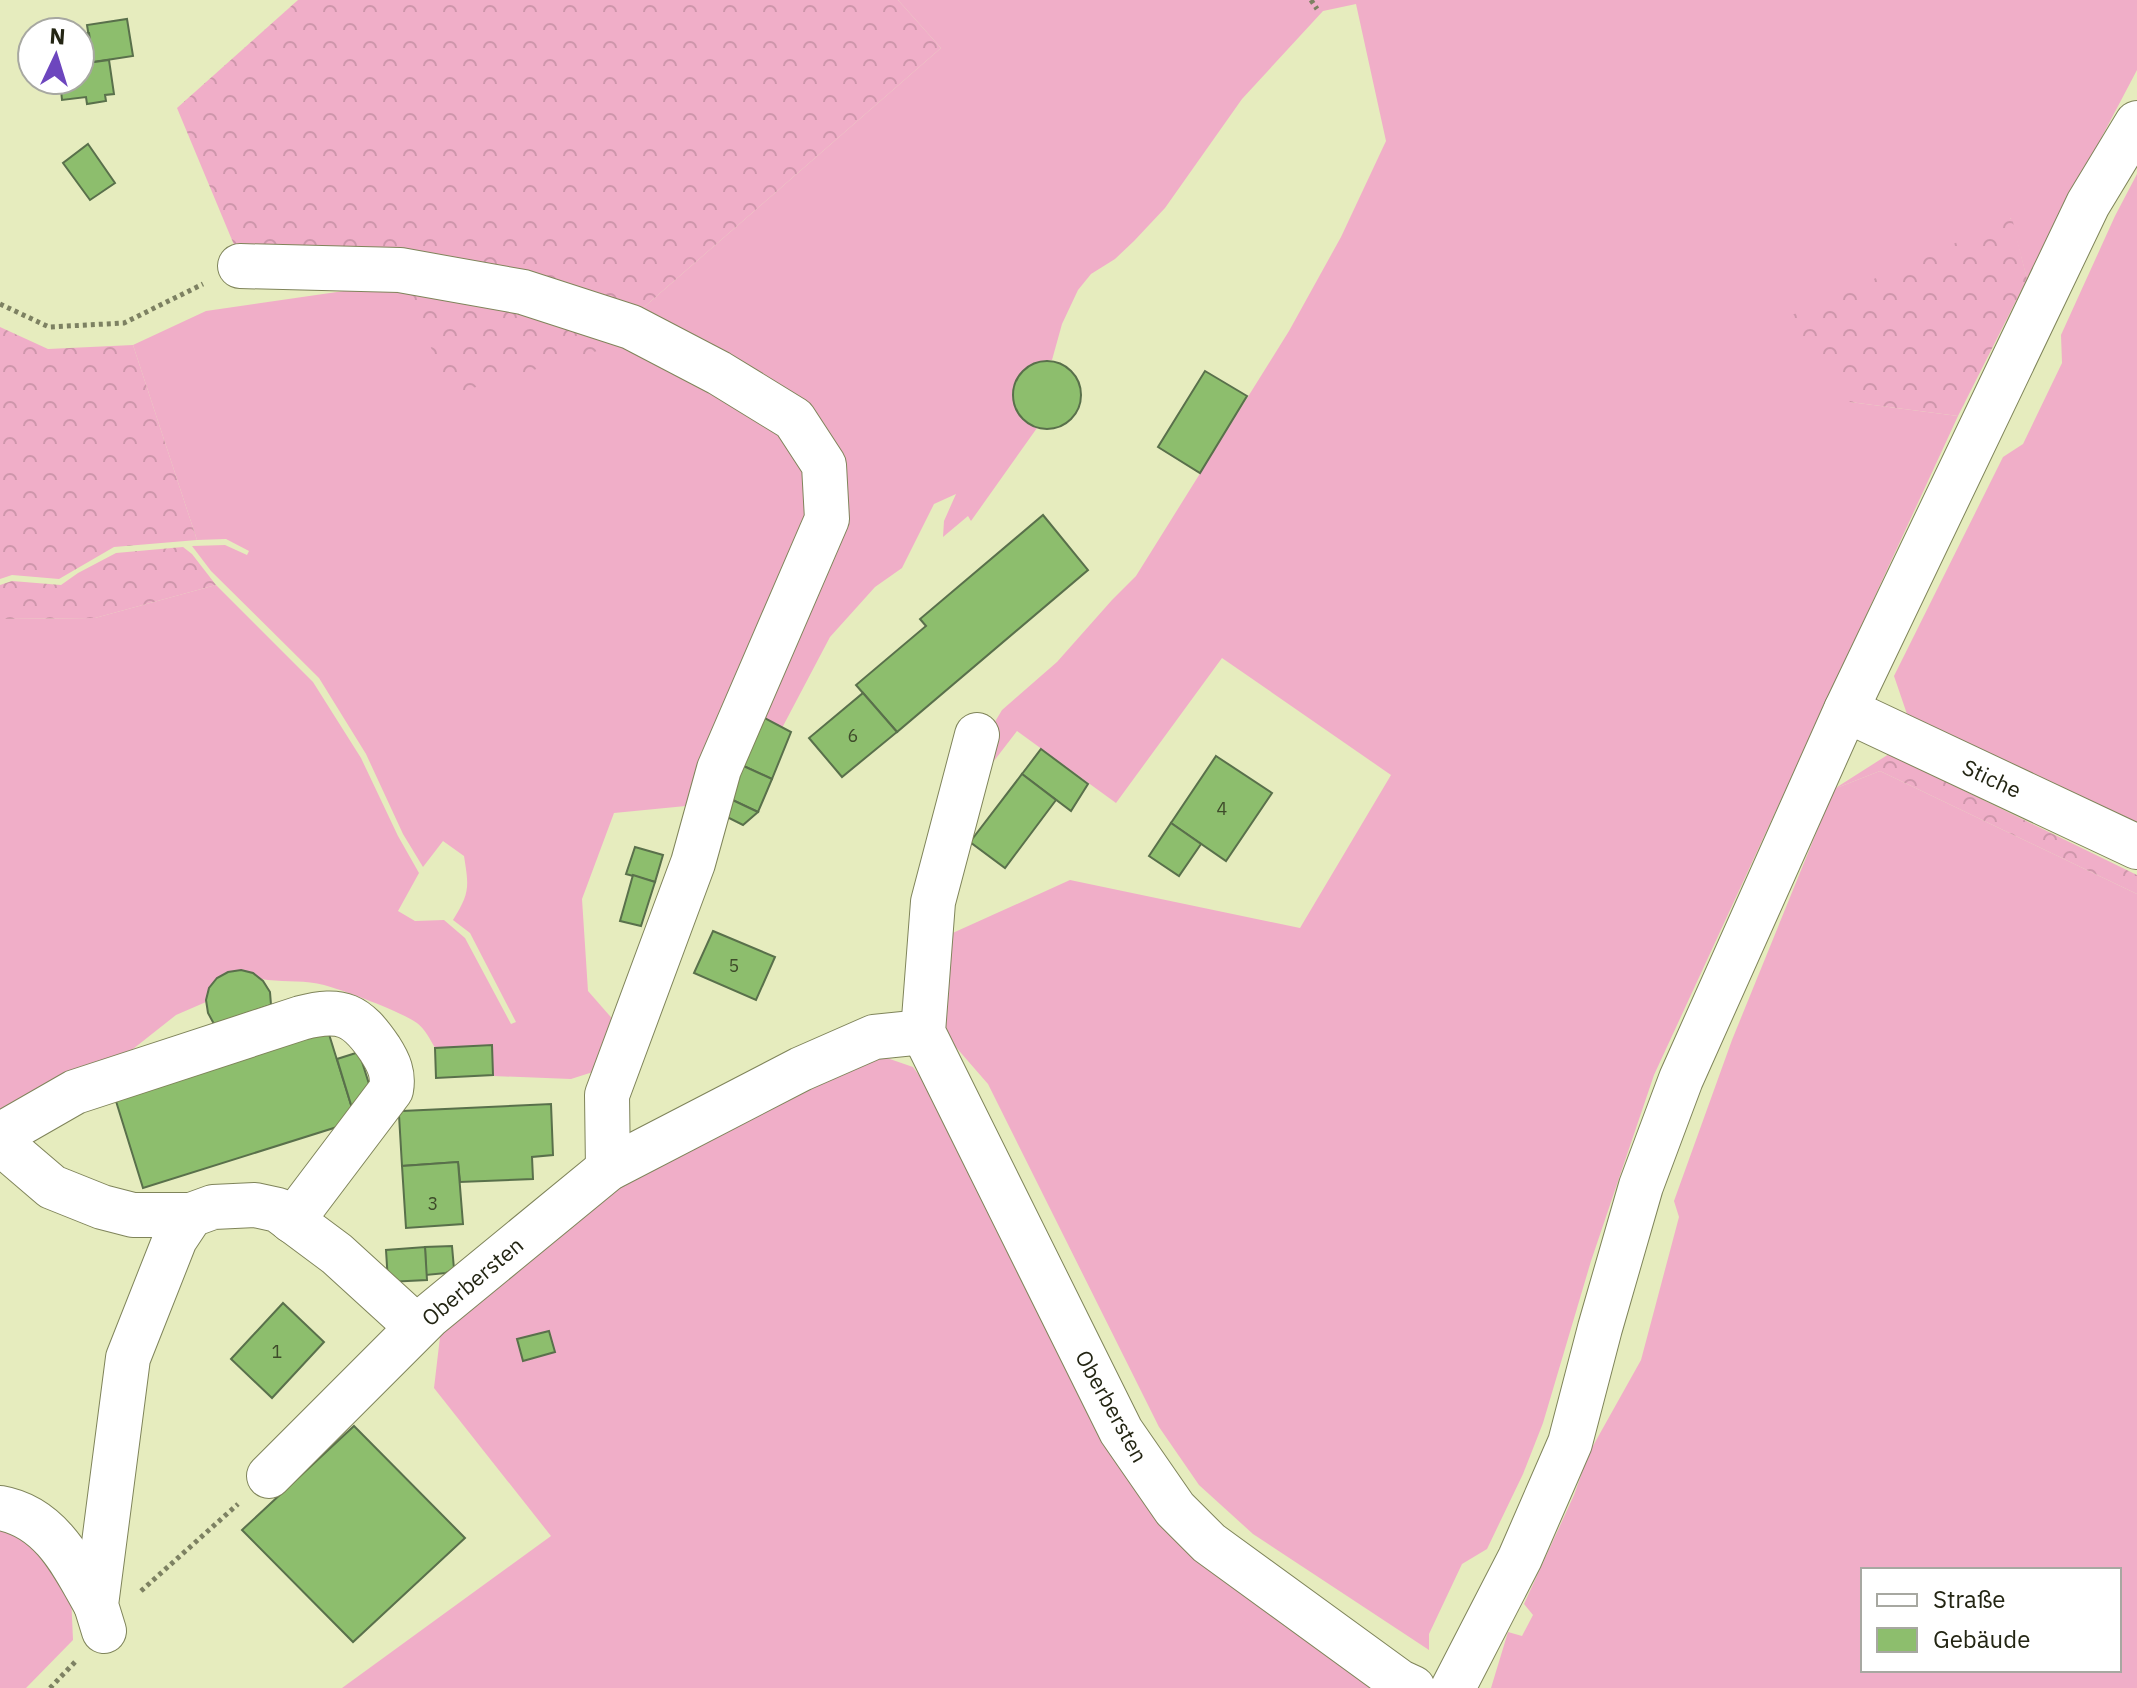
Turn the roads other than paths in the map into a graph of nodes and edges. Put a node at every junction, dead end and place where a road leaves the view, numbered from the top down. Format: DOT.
graph roads {
  1 [pos="2137,123"];
  2 [pos="240,266"];
  3 [pos="1846,710"];
  4 [pos="977,735"];
  5 [pos="2137,847"];
  6 [pos="923,1032"];
  7 [pos="0,1135"];
  8 [pos="0,1147"];
  9 [pos="608,1169"];
  10 [pos="191,1215"];
  11 [pos="292,1221"];
  12 [pos="417,1327"];
  13 [pos="269,1476"];
  14 [pos="0,1508"];
  15 [pos="1413,1688"];
  16 [pos="1453,1688"];
  1 -- 3 [label="street"];
  2 -- 9 [label="street"];
  3 -- 5 [label="street, Stiche"];
  3 -- 16 [label="street"];
  4 -- 6 [label="street"];
  6 -- 9 [label="street, Oberbersten"];
  6 -- 15 [label="street, Oberbersten"];
  7 -- 11 [label="street"];
  8 -- 10 [label="street"];
  9 -- 12 [label="street, Oberbersten"];
  10 -- 11 [label="street"];
  10 -- 14 [label="street"];
  11 -- 12 [label="street"];
  12 -- 13 [label="street, Oberbersten"];
}
